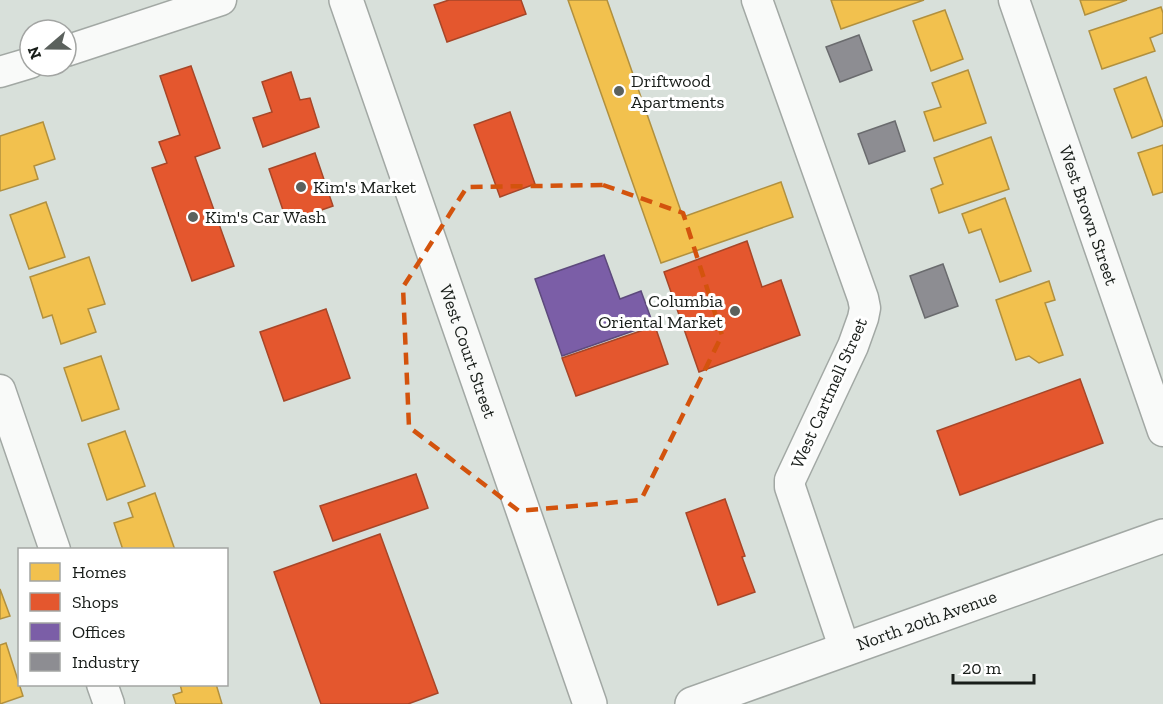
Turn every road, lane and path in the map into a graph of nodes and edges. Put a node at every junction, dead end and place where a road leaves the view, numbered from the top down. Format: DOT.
graph roads {
  1 [pos="221,0"];
  2 [pos="346,0"];
  3 [pos="758,0"];
  4 [pos="1014,0"];
  5 [pos="78,47"];
  6 [pos="18,67"];
  7 [pos="0,72"];
  8 [pos="0,390"];
  9 [pos="1163,431"];
  10 [pos="1163,537"];
  11 [pos="55,548"];
  12 [pos="845,650"];
  13 [pos="103,686"];
  14 [pos="109,704"];
  15 [pos="590,704"];
  16 [pos="692,704"];
  1 -- 5 [label="street"];
  2 -- 15 [label="main road, West Court Street"];
  3 -- 12 [label="street, West Cartmell Street"];
  4 -- 9 [label="street, West Brown Street"];
  6 -- 7 [label="street"];
  8 -- 11 [label="street"];
  10 -- 12 [label="main road, North 20th Avenue"];
  12 -- 16 [label="main road, North 20th Avenue"];
  13 -- 14 [label="street"];
}
